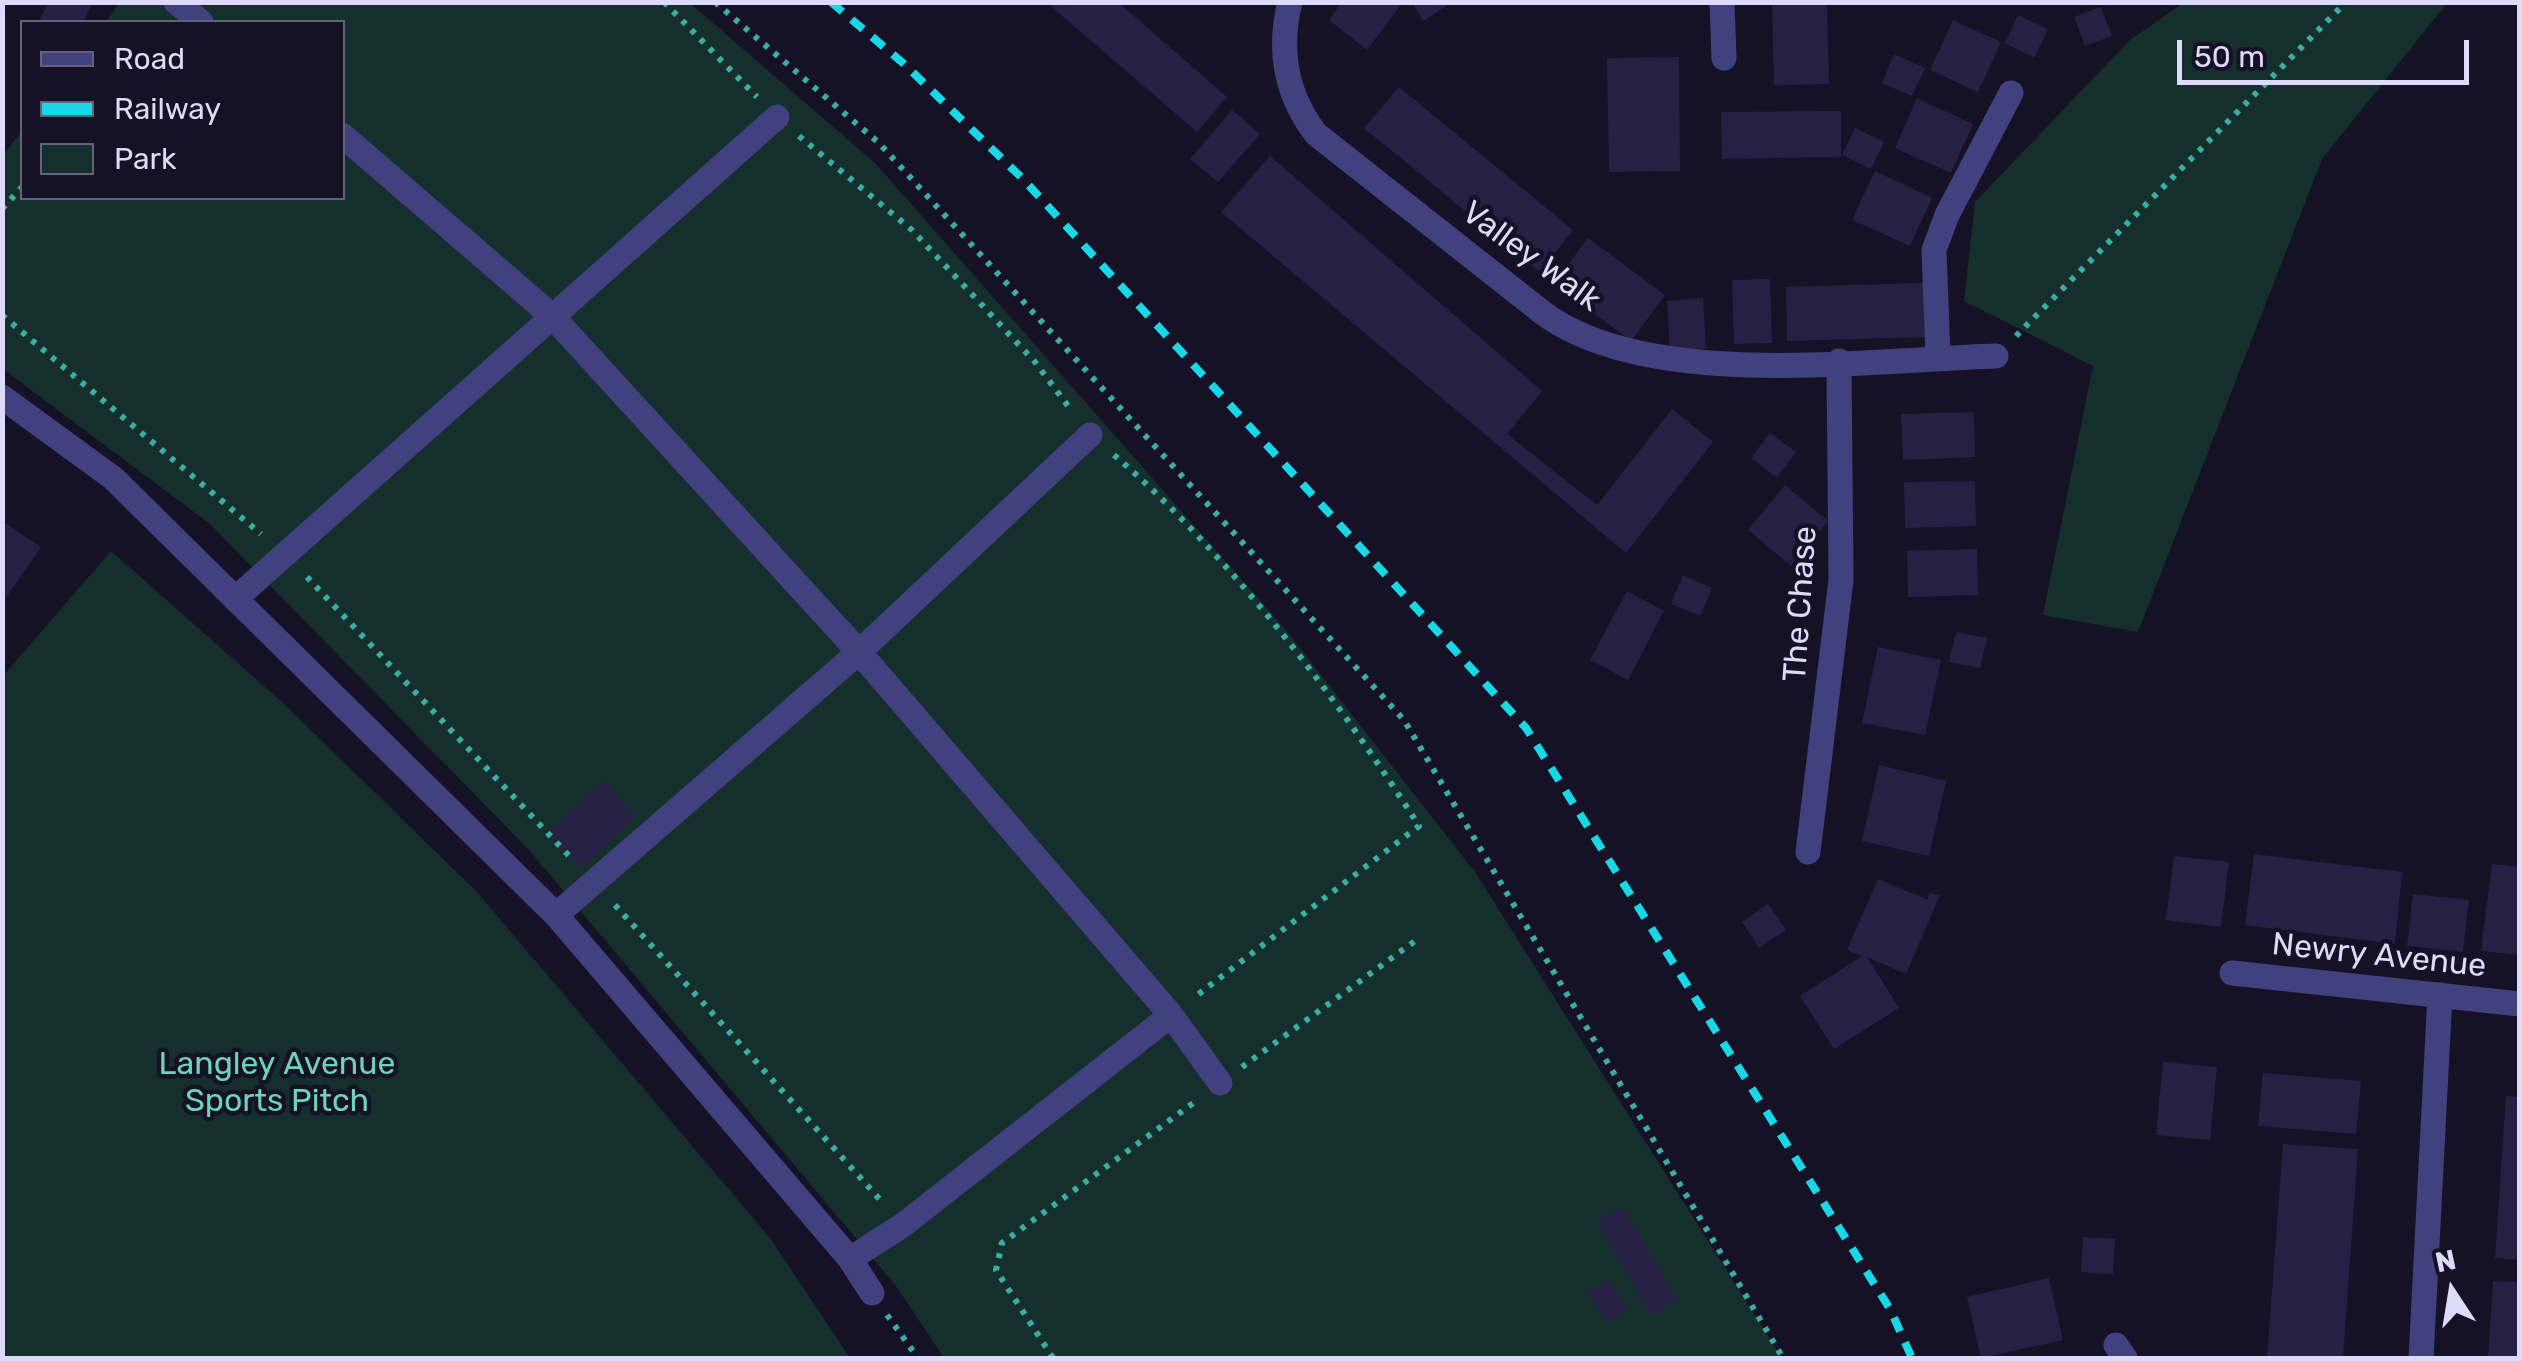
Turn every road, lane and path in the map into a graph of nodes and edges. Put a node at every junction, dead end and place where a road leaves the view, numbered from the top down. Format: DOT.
graph roads {
  1 [pos="176,2"];
  2 [pos="664,2"];
  3 [pos="715,2"];
  4 [pos="1722,2"];
  5 [pos="2346,2"];
  6 [pos="1290,3"];
  7 [pos="198,20"];
  8 [pos="1724,58"];
  9 [pos="2011,93"];
  10 [pos="776,117"];
  11 [pos="345,139"];
  12 [pos="20,189"];
  13 [pos="2,210"];
  14 [pos="2,315"];
  15 [pos="552,316"];
  16 [pos="1996,356"];
  17 [pos="1938,358"];
  18 [pos="1839,361"];
  19 [pos="2,397"];
  20 [pos="1090,435"];
  21 [pos="286,554"];
  22 [pos="235,599"];
  23 [pos="858,652"];
  24 [pos="1808,852"];
  25 [pos="594,882"];
  26 [pos="556,914"];
  27 [pos="1415,941"];
  28 [pos="2232,973"];
  29 [pos="2440,995"];
  30 [pos="2520,1004"];
  31 [pos="1171,1015"];
  32 [pos="1220,1084"];
  33 [pos="903,1226"];
  34 [pos="850,1260"];
  35 [pos="872,1293"];
  36 [pos="918,1358"];
  37 [pos="1053,1358"];
  38 [pos="1783,1358"];
  39 [pos="2421,1358"];
  1 -- 7 [label="street"];
  2 -- 10 [label="path"];
  3 -- 38 [label="path"];
  4 -- 8 [label="street"];
  5 -- 16 [label="path"];
  6 -- 18 [label="street, Valley Walk"];
  9 -- 17 [label="street"];
  10 -- 15 [label="street"];
  10 -- 20 [label="path"];
  11 -- 15 [label="street"];
  12 -- 13 [label="path"];
  14 -- 21 [label="path"];
  15 -- 21 [label="street"];
  15 -- 23 [label="street"];
  16 -- 17 [label="street, Valley Walk"];
  17 -- 18 [label="street, Valley Walk"];
  18 -- 24 [label="street, The Chase"];
  19 -- 22 [label="street"];
  20 -- 23 [label="street"];
  20 -- 31 [label="path"];
  21 -- 22 [label="street"];
  21 -- 25 [label="path"];
  22 -- 26 [label="street"];
  23 -- 25 [label="street"];
  23 -- 31 [label="street"];
  25 -- 26 [label="street"];
  25 -- 33 [label="path"];
  26 -- 34 [label="street"];
  27 -- 32 [label="path"];
  28 -- 29 [label="street, Newry Avenue"];
  29 -- 30 [label="street, Newry Avenue"];
  29 -- 39 [label="street"];
  31 -- 32 [label="street"];
  31 -- 33 [label="street"];
  32 -- 37 [label="path"];
  33 -- 34 [label="street"];
  34 -- 35 [label="street"];
  35 -- 36 [label="path"];
}
